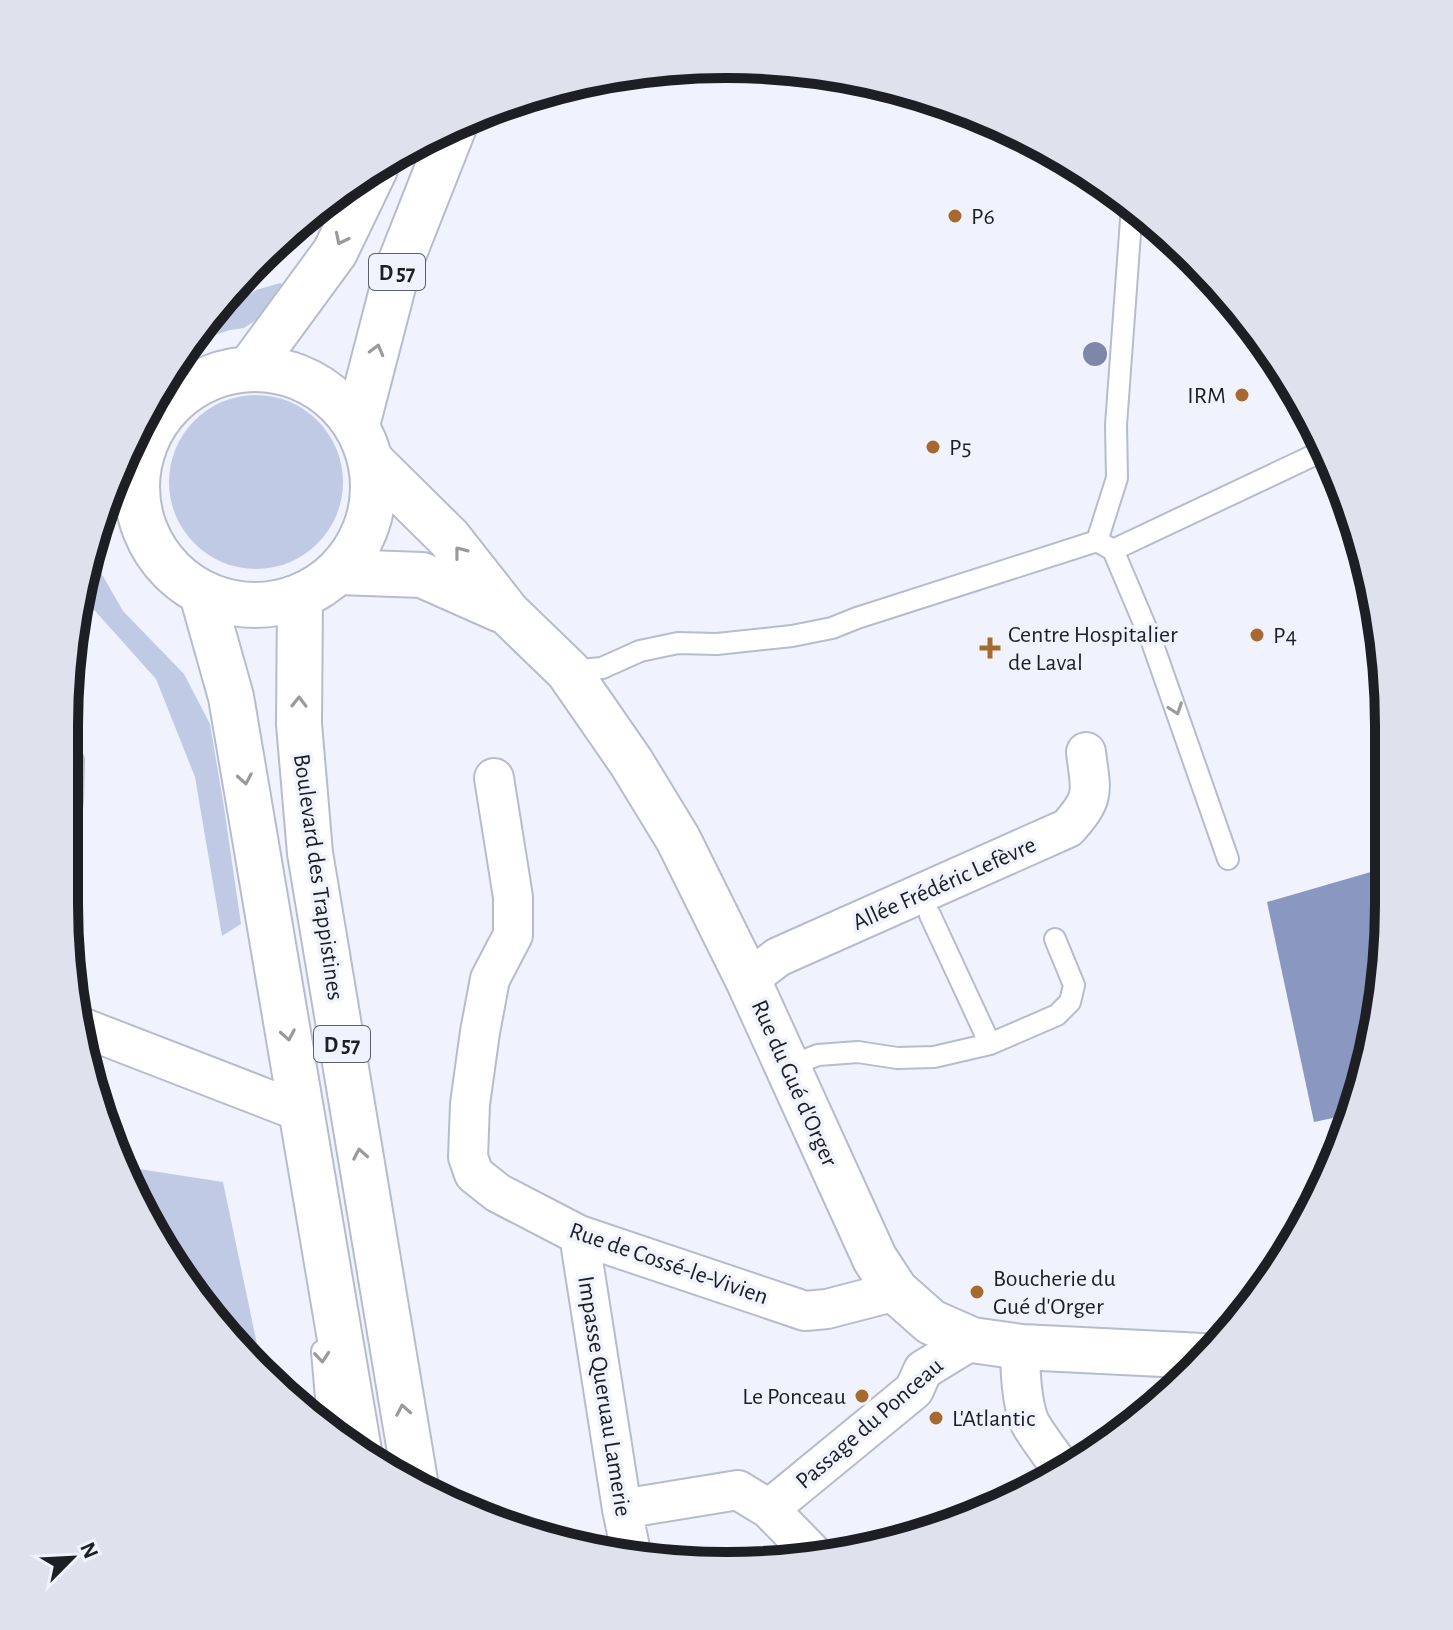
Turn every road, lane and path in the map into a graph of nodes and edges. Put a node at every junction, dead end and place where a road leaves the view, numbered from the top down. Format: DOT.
graph roads {
  1 [pos="448,141"];
  2 [pos="366,187"];
  3 [pos="1131,220"];
  4 [pos="250,368"];
  5 [pos="172,391"];
  6 [pos="161,409"];
  7 [pos="364,443"];
  8 [pos="1315,454"];
  9 [pos="130,478"];
  10 [pos="1105,545"];
  11 [pos="339,572"];
  12 [pos="202,594"];
  13 [pos="300,598"];
  14 [pos="508,613"];
  15 [pos="568,671"];
  16 [pos="1086,752"];
  17 [pos="494,778"];
  18 [pos="1228,859"];
  19 [pos="930,915"];
  20 [pos="1055,939"];
  21 [pos="748,980"];
  22 [pos="90,1031"];
  23 [pos="990,1044"];
  24 [pos="787,1067"];
  25 [pos="301,1112"];
  26 [pos="579,1235"];
  27 [pos="896,1291"];
  28 [pos="972,1340"];
  29 [pos="1021,1347"];
  30 [pos="1191,1355"];
  31 [pos="327,1414"];
  32 [pos="356,1436"];
  33 [pos="1057,1462"];
  34 [pos="413,1471"];
  35 [pos="622,1509"];
  36 [pos="769,1509"];
  37 [pos="629,1544"];
  38 [pos="806,1547"];
  7 -- 1 [label="main road, D 57, one-way"];
  2 -- 4 [label="main road, D 57, one-way"];
  3 -- 10 [label="lane"];
  4 -- 5 [label="main road"];
  4 -- 7 [label="main road"];
  6 -- 9 [label="main road"];
  7 -- 11 [label="main road"];
  14 -- 7 [label="main road, Rue du Gué d'Orger, one-way"];
  8 -- 10 [label="lane"];
  9 -- 12 [label="main road"];
  10 -- 15 [label="lane"];
  10 -- 18 [label="lane, one-way"];
  11 -- 13 [label="main road"];
  11 -- 14 [label="main road, Rue du Gué d'Orger"];
  12 -- 13 [label="main road"];
  12 -- 25 [label="main road, D 57, one-way"];
  34 -- 13 [label="main road, Boulevard des Trappistines / D 57, one-way"];
  14 -- 15 [label="main road, Rue du Gué d'Orger"];
  15 -- 21 [label="main road, Rue du Gué d'Orger"];
  16 -- 21 [label="street, Allée Frédéric Lefèvre"];
  17 -- 26 [label="street, Rue de Cossé-le-Vivien"];
  19 -- 23 [label="lane"];
  20 -- 23 [label="lane"];
  21 -- 24 [label="main road, Rue du Gué d'Orger"];
  22 -- 25 [label="street"];
  23 -- 24 [label="lane"];
  24 -- 27 [label="main road, Rue du Gué d'Orger"];
  25 -- 31 [label="lane, one-way"];
  25 -- 32 [label="main road, D 57"];
  26 -- 27 [label="street, Rue de Cossé-le-Vivien"];
  26 -- 35 [label="street, Impasse Queruau Lamerie"];
  27 -- 28 [label="main road, Rue du Gué d'Orger"];
  28 -- 29 [label="main road, Rue du Gué d'Orger"];
  28 -- 36 [label="street, Passage du Ponceau"];
  29 -- 30 [label="main road, Rue du Gué d'Orger"];
  29 -- 33 [label="street"];
  35 -- 36 [label="street"];
  35 -- 37 [label="street, Impasse Queruau Lamerie"];
  36 -- 38 [label="street"];
}
